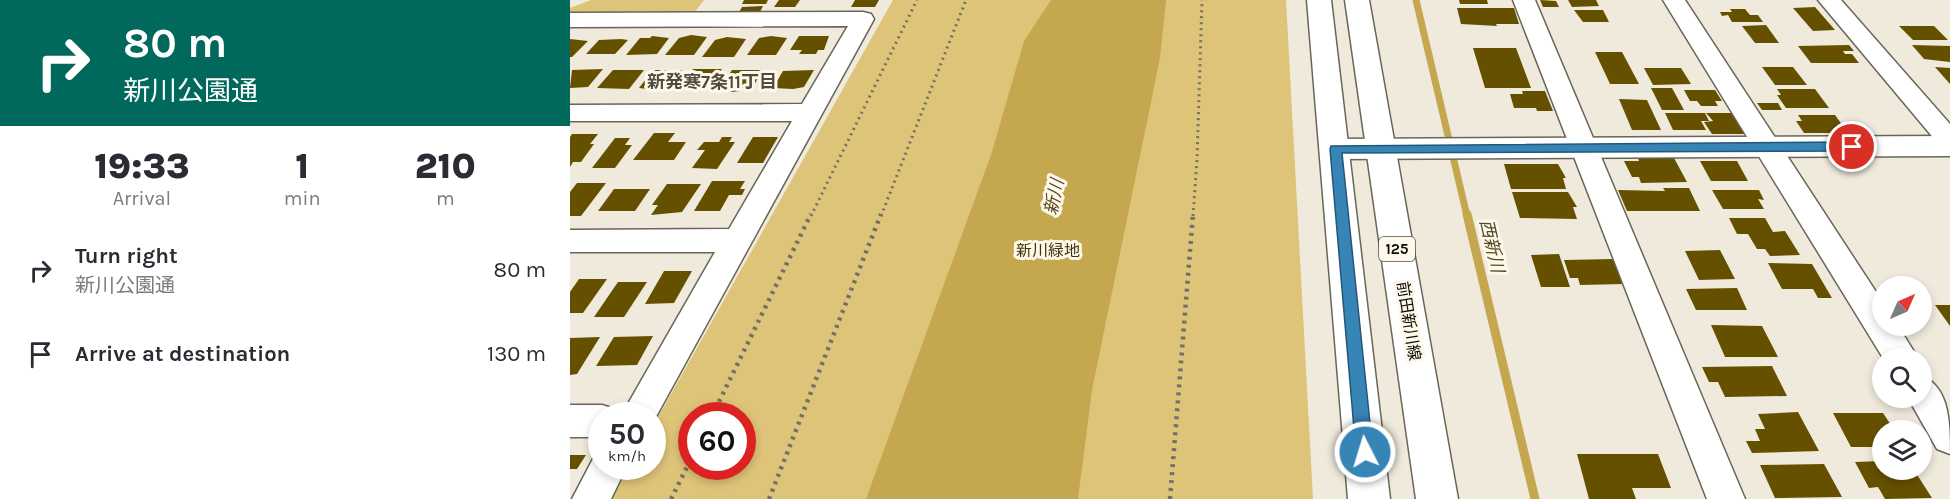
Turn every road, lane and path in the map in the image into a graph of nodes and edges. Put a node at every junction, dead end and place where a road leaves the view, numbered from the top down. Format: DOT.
graph roads {
  1 [pos="720,0"];
  2 [pos="917,0"];
  3 [pos="966,0"];
  4 [pos="1202,0"];
  5 [pos="1319,0"];
  6 [pos="1357,0"];
  7 [pos="1524,0"];
  8 [pos="1674,0"];
  9 [pos="1829,0"];
  10 [pos="815,10"];
  11 [pos="570,20"];
  12 [pos="704,20"];
  13 [pos="810,112"];
  14 [pos="570,113"];
  15 [pos="1950,141"];
  16 [pos="1950,146"];
  17 [pos="1767,147"];
  18 [pos="1584,148"];
  19 [pos="1336,149"];
  20 [pos="1382,149"];
  21 [pos="738,240"];
  22 [pos="570,241"];
  23 [pos="1895,348"];
  24 [pos="646,402"];
  25 [pos="719,402"];
  26 [pos="1932,408"];
  27 [pos="570,422"];
  28 [pos="588,422"];
  29 [pos="1950,436"];
  30 [pos="601,480"];
  31 [pos="680,480"];
  32 [pos="591,499"];
  33 [pos="671,499"];
  34 [pos="769,499"];
  35 [pos="1170,499"];
  36 [pos="1369,499"];
  37 [pos="1437,499"];
  38 [pos="1726,499"];
  1 -- 12 [label="street"];
  2 -- 25 [label="path"];
  3 -- 34 [label="path"];
  4 -- 35 [label="path"];
  5 -- 19 [label="main road"];
  6 -- 20 [label="main road, 前田新川線 / 125"];
  7 -- 18 [label="street"];
  8 -- 17 [label="street"];
  9 -- 15 [label="street"];
  10 -- 12 [label="street"];
  10 -- 13 [label="street"];
  11 -- 12 [label="street"];
  13 -- 14 [label="street"];
  13 -- 21 [label="street"];
  16 -- 17 [label="main road"];
  17 -- 18 [label="main road"];
  17 -- 23 [label="street"];
  18 -- 20 [label="main road"];
  18 -- 38 [label="street"];
  19 -- 20 [label="main road"];
  19 -- 36 [label="main road"];
  20 -- 37 [label="main road, 前田新川線 / 125"];
  21 -- 22 [label="street"];
  21 -- 24 [label="street"];
  26 -- 29 [label="street"];
  27 -- 28 [label="street"];
  30 -- 32 [label="street"];
  31 -- 33 [label="path"];
}
